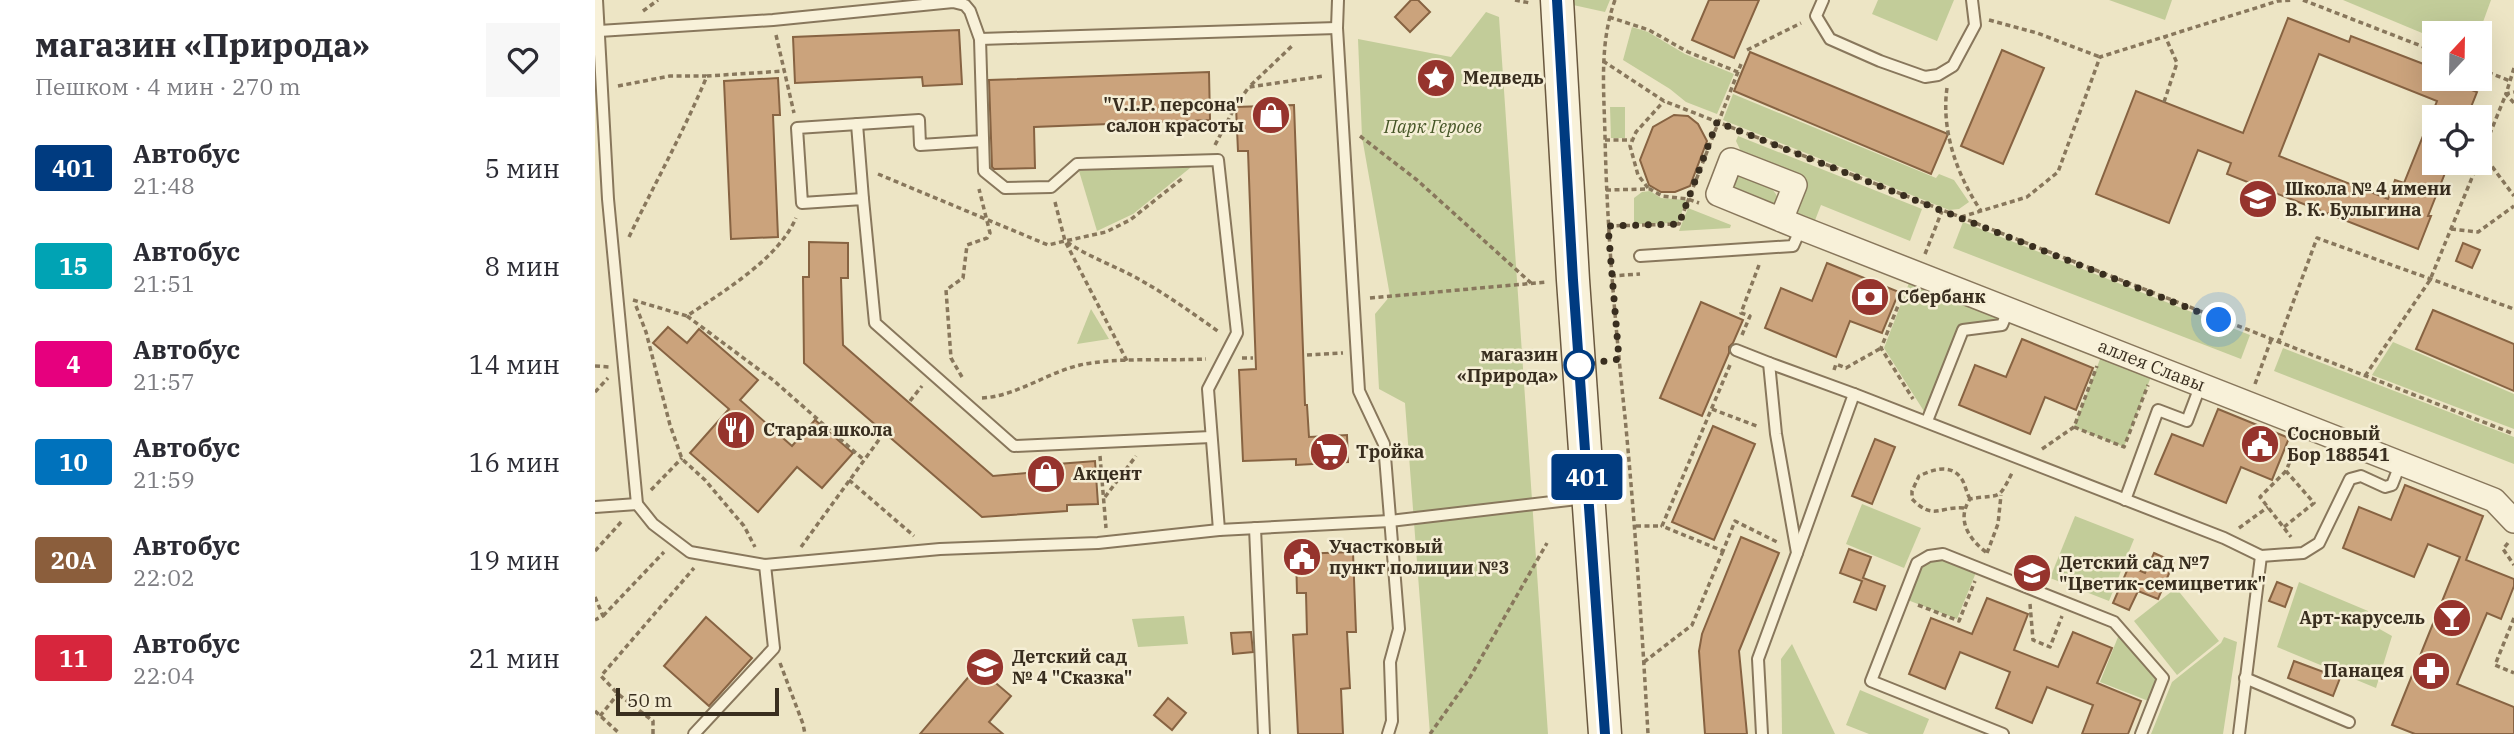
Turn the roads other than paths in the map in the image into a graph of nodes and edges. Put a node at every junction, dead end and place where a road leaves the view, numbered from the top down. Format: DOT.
graph roads {
  1 [pos="597,0"];
  2 [pos="1338,0"];
  3 [pos="1823,0"];
  4 [pos="1972,0"];
  5 [pos="1548,2"];
  6 [pos="1337,28"];
  7 [pos="599,31"];
  8 [pos="980,39"];
  9 [pos="857,124"];
  10 [pos="983,141"];
  11 [pos="595,199"];
  12 [pos="608,199"];
  13 [pos="863,199"];
  14 [pos="1791,224"];
  15 [pos="1640,256"];
  16 [pos="2008,308"];
  17 [pos="1736,350"];
  18 [pos="1769,363"];
  19 [pos="2201,384"];
  20 [pos="1854,394"];
  21 [pos="1927,421"];
  22 [pos="1211,437"];
  23 [pos="2400,462"];
  24 [pos="1588,497"];
  25 [pos="2125,500"];
  26 [pos="638,504"];
  27 [pos="595,507"];
  28 [pos="1390,521"];
  29 [pos="2514,521"];
  30 [pos="1255,528"];
  31 [pos="1219,530"];
  32 [pos="1797,553"];
  33 [pos="2260,556"];
  34 [pos="765,565"];
  35 [pos="2245,678"];
  36 [pos="2349,722"];
  37 [pos="694,734"];
  38 [pos="1264,734"];
  39 [pos="1388,734"];
  40 [pos="1605,734"];
  41 [pos="1762,734"];
  42 [pos="2003,734"];
  43 [pos="2141,734"];
  44 [pos="2239,734"];
  1 -- 7 [label="lane"];
  2 -- 6 [label="lane"];
  3 -- 4 [label="lane"];
  5 -- 24 [label="street"];
  6 -- 8 [label="lane"];
  6 -- 28 [label="lane"];
  7 -- 8 [label="lane"];
  7 -- 12 [label="lane"];
  8 -- 10 [label="lane"];
  9 -- 10 [label="lane"];
  9 -- 13 [label="lane"];
  9 -- 13 [label="lane"];
  10 -- 22 [label="lane"];
  11 -- 12 [label="lane"];
  12 -- 26 [label="lane"];
  13 -- 22 [label="lane"];
  14 -- 15 [label="lane"];
  14 -- 16 [label="street, аллея Славы"];
  16 -- 19 [label="street, аллея Славы"];
  16 -- 21 [label="lane"];
  17 -- 18 [label="lane"];
  18 -- 20 [label="lane"];
  18 -- 32 [label="lane"];
  19 -- 23 [label="street, аллея Славы"];
  19 -- 25 [label="lane"];
  20 -- 21 [label="lane"];
  20 -- 32 [label="lane"];
  21 -- 25 [label="lane"];
  22 -- 31 [label="lane"];
  23 -- 29 [label="street, аллея Славы"];
  23 -- 33 [label="lane"];
  24 -- 28 [label="lane"];
  24 -- 40 [label="street"];
  25 -- 33 [label="lane"];
  26 -- 27 [label="lane"];
  26 -- 34 [label="lane"];
  28 -- 30 [label="lane"];
  28 -- 39 [label="lane"];
  30 -- 31 [label="lane"];
  30 -- 38 [label="lane"];
  31 -- 34 [label="lane"];
  32 -- 41 [label="lane"];
  33 -- 35 [label="lane"];
  34 -- 37 [label="lane"];
  35 -- 36 [label="lane"];
  35 -- 44 [label="lane"];
  42 -- 43 [label="lane"];
}
